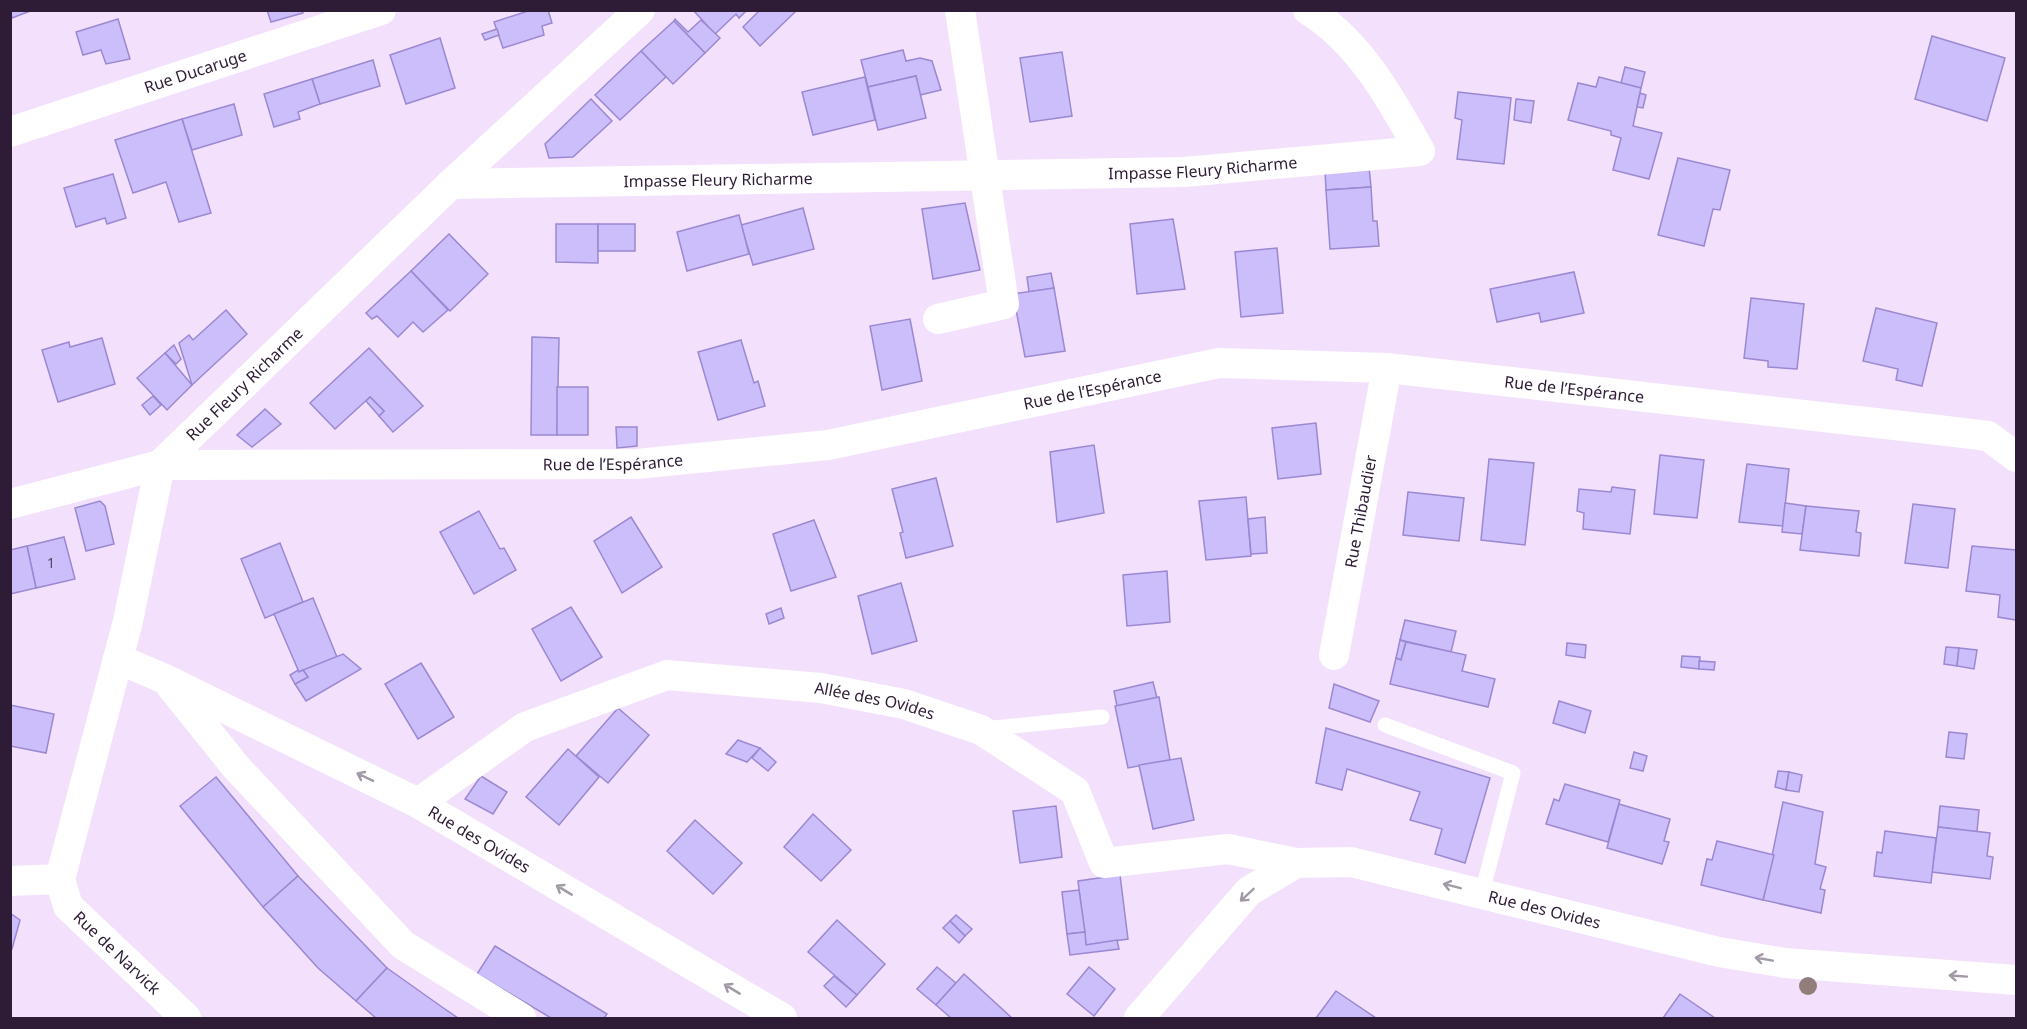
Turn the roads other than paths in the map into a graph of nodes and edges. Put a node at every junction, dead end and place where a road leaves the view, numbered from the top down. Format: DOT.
graph roads {
  1 [pos="381,10"];
  2 [pos="640,10"];
  3 [pos="960,10"];
  4 [pos="1308,10"];
  5 [pos="10,132"];
  6 [pos="984,175"];
  7 [pos="452,184"];
  8 [pos="938,319"];
  9 [pos="1387,368"];
  10 [pos="2016,457"];
  11 [pos="160,465"];
  12 [pos="10,504"];
  13 [pos="1334,655"];
  14 [pos="118,659"];
  15 [pos="165,679"];
  16 [pos="1102,717"];
  17 [pos="1385,725"];
  18 [pos="981,730"];
  19 [pos="418,803"];
  20 [pos="1296,863"];
  21 [pos="60,879"];
  22 [pos="10,881"];
  23 [pos="1482,893"];
  24 [pos="2016,980"];
  25 [pos="186,1018"];
  26 [pos="521,1018"];
  27 [pos="782,1018"];
  28 [pos="1139,1018"];
  1 -- 5 [label="street, Rue Ducaruge"];
  2 -- 7 [label="street, Rue Fleury Richarme"];
  3 -- 6 [label="street"];
  4 -- 6 [label="street, Impasse Fleury Richarme"];
  6 -- 7 [label="street, Impasse Fleury Richarme"];
  6 -- 8 [label="street"];
  7 -- 11 [label="street, Rue Fleury Richarme"];
  9 -- 10 [label="street, Rue de l’Espérance"];
  9 -- 11 [label="street, Rue de l’Espérance"];
  9 -- 13 [label="street, Rue Thibaudier"];
  11 -- 12 [label="street"];
  11 -- 14 [label="street"];
  14 -- 15 [label="street, Rue des Ovides"];
  14 -- 21 [label="street"];
  19 -- 15 [label="street, Rue des Ovides, one-way"];
  15 -- 26 [label="street, Rue des Ovides"];
  16 -- 18 [label="lane"];
  17 -- 23 [label="lane"];
  18 -- 19 [label="street, Allée des Ovides"];
  18 -- 20 [label="street, Allée des Ovides"];
  27 -- 19 [label="street, Rue des Ovides, one-way"];
  23 -- 20 [label="street, Rue des Ovides, one-way"];
  20 -- 28 [label="street, Rue des Ovides, one-way"];
  21 -- 22 [label="street"];
  21 -- 25 [label="street, Rue de Narvick"];
  24 -- 23 [label="street, Rue des Ovides, one-way"];
}
